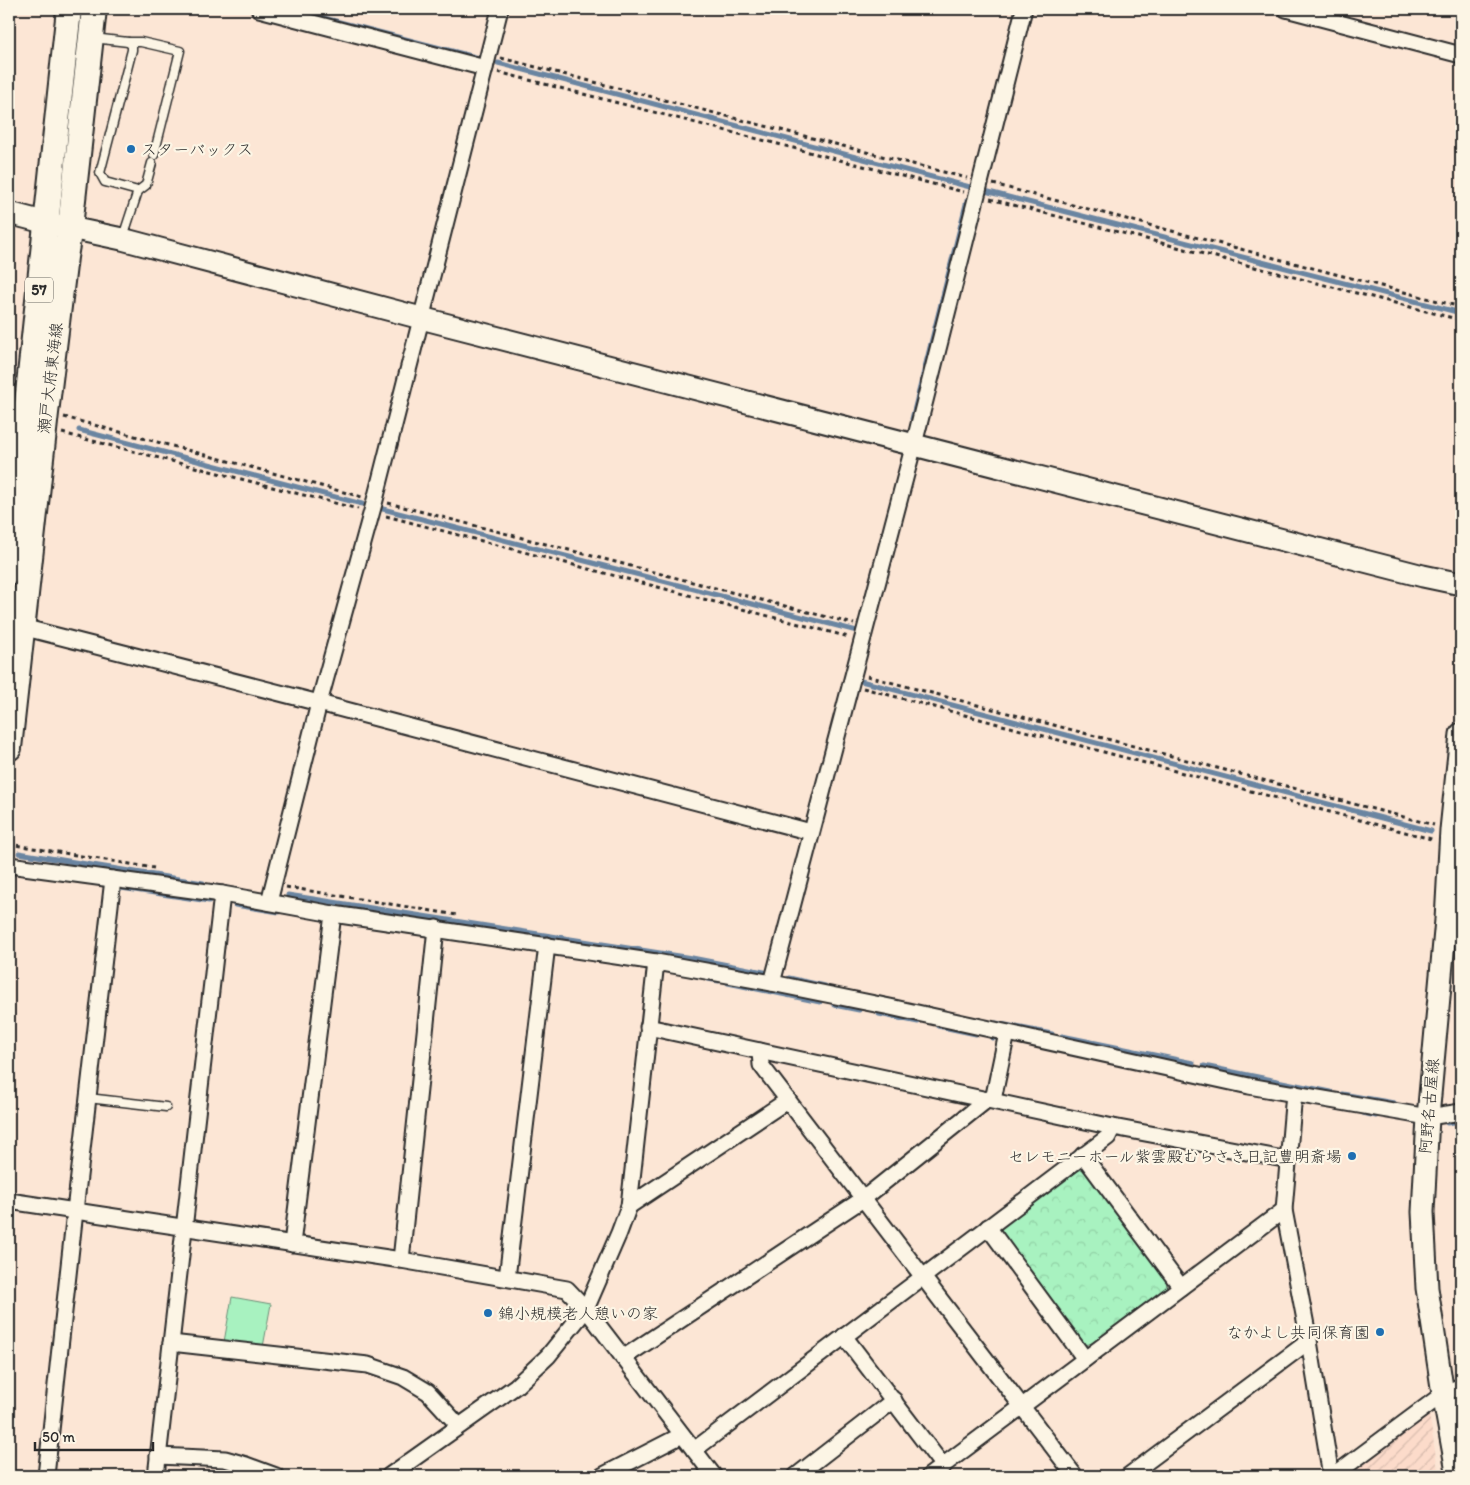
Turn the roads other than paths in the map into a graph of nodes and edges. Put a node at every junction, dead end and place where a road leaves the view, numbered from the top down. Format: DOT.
graph roads {
  1 [pos="69,9"];
  2 [pos="94,9"];
  3 [pos="259,9"];
  4 [pos="500,9"];
  5 [pos="1024,9"];
  6 [pos="1286,9"];
  7 [pos="1318,13"];
  8 [pos="91,38"];
  9 [pos="128,42"];
  10 [pos="1461,55"];
  11 [pos="486,61"];
  12 [pos="138,192"];
  13 [pos="9,213"];
  14 [pos="47,223"];
  15 [pos="70,227"];
  16 [pos="122,239"];
  17 [pos="421,318"];
  18 [pos="31,419"];
  19 [pos="914,444"];
  20 [pos="9,572"];
  21 [pos="1461,584"];
  22 [pos="22,627"];
  23 [pos="319,703"];
  24 [pos="1461,734"];
  25 [pos="9,748"];
  26 [pos="812,832"];
  27 [pos="1454,835"];
  28 [pos="9,865"];
  29 [pos="114,879"];
  30 [pos="222,894"];
  31 [pos="269,902"];
  32 [pos="333,914"];
  33 [pos="1454,923"];
  34 [pos="436,928"];
  35 [pos="547,945"];
  36 [pos="656,962"];
  37 [pos="772,983"];
  38 [pos="648,1027"];
  39 [pos="1007,1033"];
  40 [pos="760,1051"];
  41 [pos="1294,1094"];
  42 [pos="88,1098"];
  43 [pos="788,1100"];
  44 [pos="991,1100"];
  45 [pos="166,1107"];
  46 [pos="1461,1112"];
  47 [pos="1428,1117"];
  48 [pos="1113,1126"];
  49 [pos="1083,1155"];
  50 [pos="1289,1160"];
  51 [pos="863,1199"];
  52 [pos="9,1201"];
  53 [pos="628,1206"];
  54 [pos="75,1210"];
  55 [pos="1284,1210"];
  56 [pos="988,1227"];
  57 [pos="185,1228"];
  58 [pos="292,1244"];
  59 [pos="401,1260"];
  60 [pos="923,1276"];
  61 [pos="507,1278"];
  62 [pos="1181,1287"];
  63 [pos="586,1308"];
  64 [pos="844,1336"];
  65 [pos="1309,1341"];
  66 [pos="171,1343"];
  67 [pos="623,1358"];
  68 [pos="1085,1359"];
  69 [pos="1452,1390"];
  70 [pos="894,1400"];
  71 [pos="1022,1407"];
  72 [pos="459,1426"];
  73 [pos="682,1435"];
  74 [pos="694,1450"];
  75 [pos="158,1456"];
  76 [pos="943,1466"];
  77 [pos="1070,1474"];
  78 [pos="46,1476"];
  79 [pos="156,1476"];
  80 [pos="276,1476"];
  81 [pos="389,1476"];
  82 [pos="602,1476"];
  83 [pos="714,1476"];
  84 [pos="796,1476"];
  85 [pos="930,1476"];
  86 [pos="1128,1476"];
  87 [pos="1332,1476"];
  88 [pos="1458,1476"];
  1 -- 14 [label="main road, 瀬戸大府東海線 / 57"];
  2 -- 8 [label="main road, 瀬戸大府東海線 / 57"];
  3 -- 11 [label="street"];
  4 -- 11 [label="street"];
  5 -- 19 [label="street"];
  6 -- 7 [label="street"];
  7 -- 10 [label="street"];
  8 -- 9 [label="lane"];
  8 -- 15 [label="main road, 瀬戸大府東海線 / 57"];
  9 -- 12 [label="lane"];
  9 -- 12 [label="lane"];
  11 -- 17 [label="street"];
  12 -- 16 [label="lane"];
  13 -- 14 [label="street"];
  14 -- 15 [label="street"];
  14 -- 18 [label="main road, 瀬戸大府東海線 / 57"];
  15 -- 16 [label="street"];
  15 -- 18 [label="main road, 瀬戸大府東海線 / 57"];
  16 -- 17 [label="street"];
  17 -- 19 [label="street"];
  17 -- 23 [label="street"];
  18 -- 20 [label="main road, 瀬戸大府東海線 / 57"];
  18 -- 22 [label="main road, 瀬戸大府東海線 / 57"];
  19 -- 21 [label="street"];
  19 -- 26 [label="street"];
  22 -- 23 [label="street"];
  22 -- 25 [label="main road, 瀬戸大府東海線 / 57"];
  23 -- 26 [label="street"];
  23 -- 31 [label="street"];
  24 -- 27 [label="street, 阿野名古屋線"];
  26 -- 37 [label="street"];
  27 -- 33 [label="street, 阿野名古屋線"];
  28 -- 29 [label="street"];
  29 -- 30 [label="street"];
  29 -- 42 [label="street"];
  30 -- 31 [label="street"];
  30 -- 57 [label="street"];
  31 -- 32 [label="street"];
  32 -- 34 [label="street"];
  32 -- 58 [label="street"];
  33 -- 47 [label="street, 阿野名古屋線"];
  34 -- 35 [label="street"];
  34 -- 59 [label="street"];
  35 -- 36 [label="street"];
  35 -- 61 [label="street"];
  36 -- 37 [label="street"];
  36 -- 38 [label="street"];
  37 -- 39 [label="street"];
  38 -- 40 [label="street"];
  38 -- 53 [label="street"];
  39 -- 41 [label="street"];
  39 -- 44 [label="street"];
  40 -- 43 [label="street"];
  40 -- 44 [label="street"];
  41 -- 47 [label="street"];
  41 -- 50 [label="street"];
  42 -- 45 [label="lane"];
  42 -- 54 [label="street"];
  43 -- 51 [label="street"];
  43 -- 53 [label="street"];
  44 -- 48 [label="street"];
  44 -- 51 [label="street"];
  46 -- 47 [label="street"];
  47 -- 69 [label="street, 阿野名古屋線"];
  48 -- 49 [label="street"];
  48 -- 50 [label="street"];
  49 -- 56 [label="street"];
  49 -- 62 [label="street"];
  50 -- 55 [label="street"];
  51 -- 60 [label="street"];
  51 -- 67 [label="street"];
  52 -- 54 [label="street"];
  53 -- 63 [label="street"];
  54 -- 57 [label="street"];
  54 -- 78 [label="street"];
  55 -- 62 [label="street"];
  55 -- 65 [label="street"];
  56 -- 60 [label="street"];
  56 -- 68 [label="street"];
  57 -- 58 [label="street"];
  57 -- 66 [label="street"];
  58 -- 59 [label="street"];
  59 -- 61 [label="street"];
  60 -- 64 [label="street"];
  60 -- 71 [label="street"];
  61 -- 63 [label="street"];
  62 -- 68 [label="street"];
  63 -- 67 [label="street"];
  63 -- 72 [label="street"];
  64 -- 70 [label="street"];
  64 -- 74 [label="street"];
  65 -- 86 [label="street"];
  65 -- 87 [label="street"];
  66 -- 72 [label="street"];
  66 -- 75 [label="street"];
  67 -- 73 [label="street"];
  68 -- 71 [label="street"];
  69 -- 87 [label="street"];
  69 -- 88 [label="street, 阿野名古屋線"];
  70 -- 76 [label="street"];
  70 -- 84 [label="street"];
  71 -- 76 [label="street"];
  71 -- 77 [label="street"];
  72 -- 81 [label="street"];
  73 -- 74 [label="street"];
  73 -- 82 [label="street"];
  74 -- 83 [label="street"];
  75 -- 79 [label="street"];
  75 -- 80 [label="street"];
  76 -- 85 [label="street"];
}
